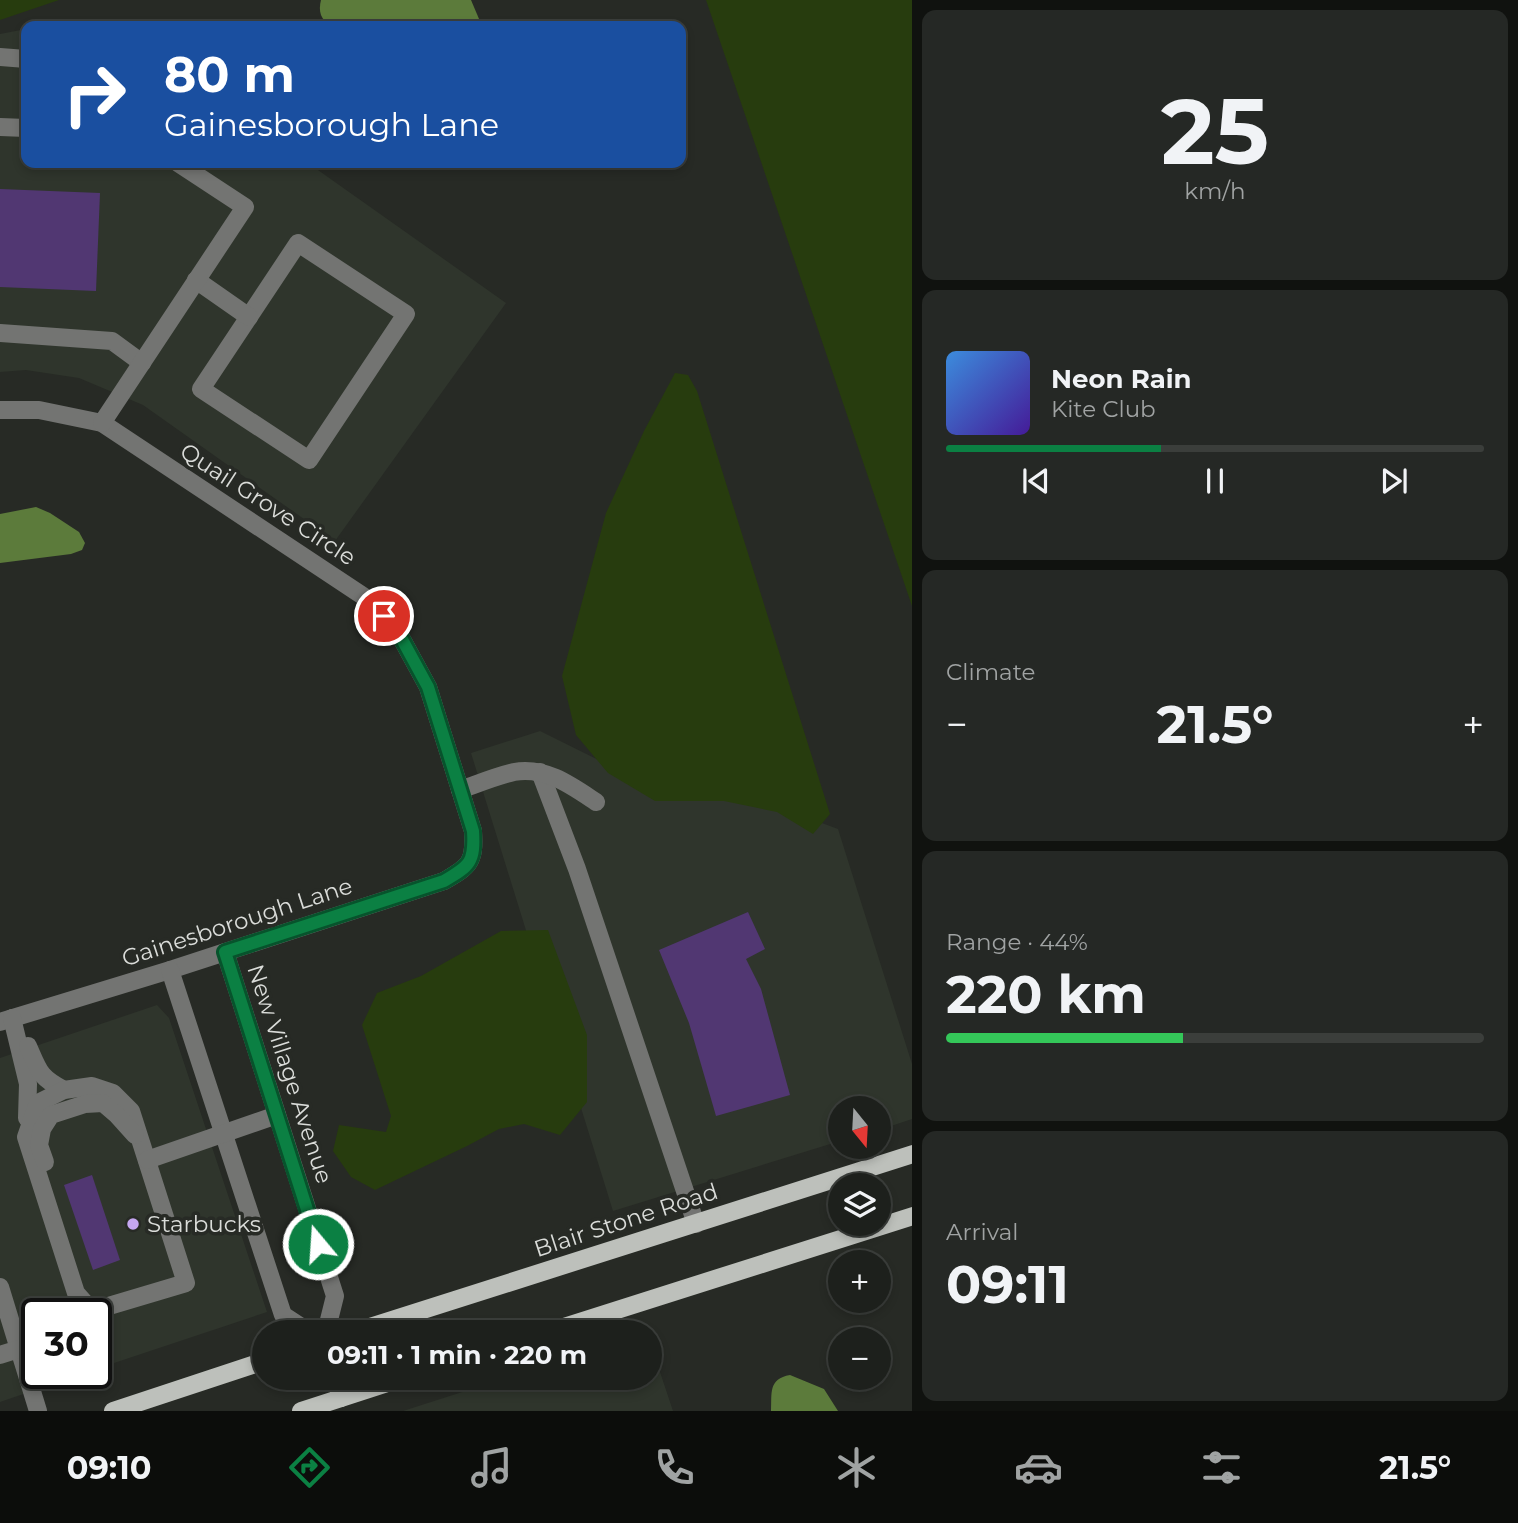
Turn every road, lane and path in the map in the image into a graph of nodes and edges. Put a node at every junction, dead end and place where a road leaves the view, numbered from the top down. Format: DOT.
graph roads {
  1 [pos="0,57"];
  2 [pos="21,59"];
  3 [pos="0,127"];
  4 [pos="21,128"];
  5 [pos="186,168"];
  6 [pos="196,280"];
  7 [pos="248,317"];
  8 [pos="0,333"];
  9 [pos="142,363"];
  10 [pos="0,410"];
  11 [pos="102,423"];
  12 [pos="540,772"];
  13 [pos="460,790"];
  14 [pos="596,802"];
  15 [pos="474,849"];
  16 [pos="225,952"];
  17 [pos="170,970"];
  18 [pos="6,1020"];
  19 [pos="64,1090"];
  20 [pos="277,1115"];
  21 [pos="223,1133"];
  22 [pos="26,1137"];
  23 [pos="912,1154"];
  24 [pos="147,1160"];
  25 [pos="912,1216"];
  26 [pos="696,1224"];
  27 [pos="0,1287"];
  28 [pos="81,1298"];
  29 [pos="89,1298"];
  30 [pos="112,1305"];
  31 [pos="291,1320"];
  32 [pos="329,1320"];
  33 [pos="392,1320"];
  34 [pos="586,1320"];
  35 [pos="19,1349"];
  36 [pos="0,1355"];
  37 [pos="252,1365"];
  38 [pos="375,1390"];
  39 [pos="343,1404"];
  40 [pos="38,1411"];
  41 [pos="113,1411"];
  42 [pos="301,1411"];
  1 -- 2 [label="street"];
  3 -- 4 [label="street"];
  5 -- 6 [label="street"];
  6 -- 7 [label="street"];
  6 -- 9 [label="street"];
  7 -- 7 [label="street"];
  8 -- 9 [label="street"];
  9 -- 11 [label="street"];
  10 -- 11 [label="street, Quail Grove Circle"];
  11 -- 13 [label="street, Quail Grove Circle"];
  12 -- 13 [label="street"];
  12 -- 14 [label="street"];
  12 -- 26 [label="street"];
  13 -- 15 [label="street, Quail Grove Circle"];
  15 -- 16 [label="street, Gainesborough Lane"];
  16 -- 17 [label="street, Gainesborough Lane"];
  16 -- 20 [label="street, New Village Avenue"];
  17 -- 18 [label="street, Gainesborough Lane"];
  17 -- 21 [label="street"];
  18 -- 19 [label="street"];
  18 -- 22 [label="street"];
  19 -- 22 [label="street"];
  19 -- 24 [label="street"];
  20 -- 21 [label="street"];
  20 -- 32 [label="street, New Village Avenue"];
  21 -- 24 [label="street"];
  21 -- 31 [label="street"];
  22 -- 28 [label="street"];
  23 -- 26 [label="main road, Blair Stone Road"];
  24 -- 29 [label="street"];
  24 -- 30 [label="street"];
  25 -- 34 [label="main road"];
  26 -- 33 [label="main road, Blair Stone Road"];
  27 -- 35 [label="street"];
  35 -- 36 [label="street"];
  35 -- 40 [label="street"];
  37 -- 41 [label="main road"];
  38 -- 39 [label="main road"];
  39 -- 42 [label="main road"];
}
